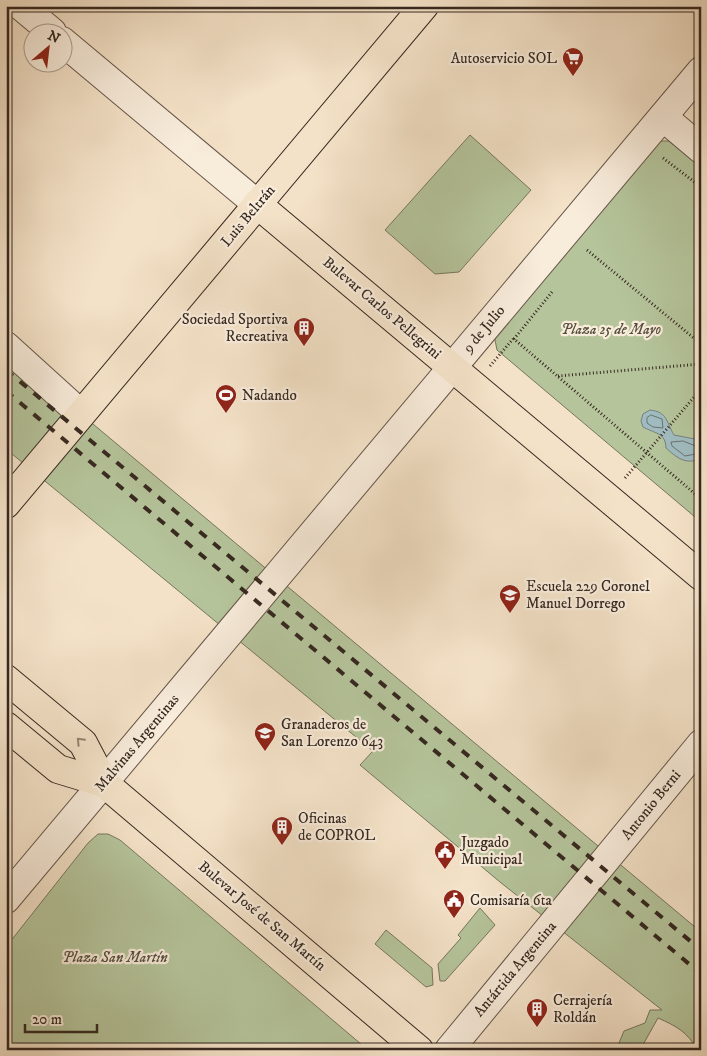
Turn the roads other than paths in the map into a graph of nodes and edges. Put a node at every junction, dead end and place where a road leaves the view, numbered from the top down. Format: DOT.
graph roads {
  1 [pos="20,6"];
  2 [pos="424,6"];
  3 [pos="40,22"];
  4 [pos="72,49"];
  5 [pos="701,71"];
  6 [pos="663,117"];
  7 [pos="701,148"];
  8 [pos="258,204"];
  9 [pos="6,346"];
  10 [pos="452,367"];
  11 [pos="77,420"];
  12 [pos="6,504"];
  13 [pos="701,576"];
  14 [pos="268,587"];
  15 [pos="6,679"];
  16 [pos="6,726"];
  17 [pos="701,744"];
  18 [pos="104,783"];
  19 [pos="600,866"];
  20 [pos="6,899"];
  21 [pos="419,1050"];
  22 [pos="449,1050"];
  1 -- 3 [label="street"];
  2 -- 8 [label="main road, Luis Beltrán"];
  4 -- 8 [label="street, Bulevar Carlos Pellegrini"];
  5 -- 6 [label="street, 9 de Julio"];
  6 -- 7 [label="street"];
  6 -- 10 [label="street, 9 de Julio"];
  8 -- 10 [label="main road, Bulevar Carlos Pellegrini"];
  8 -- 11 [label="main road, Luis Beltrán"];
  9 -- 11 [label="street"];
  10 -- 13 [label="main road, Bulevar Carlos Pellegrini"];
  10 -- 14 [label="street, 9 de Julio"];
  11 -- 12 [label="main road, Luis Beltrán"];
  14 -- 18 [label="street, Malvinas Argentinas"];
  18 -- 15 [label="main road, Bulevar José de San Martín, one-way"];
  16 -- 18 [label="main road, Bulevar José de San Martín"];
  17 -- 19 [label="street, Antonio Berni"];
  18 -- 20 [label="street, Malvinas Argentinas"];
  18 -- 21 [label="main road, Bulevar José de San Martín"];
  19 -- 22 [label="street, Antártida Argentina"];
}
